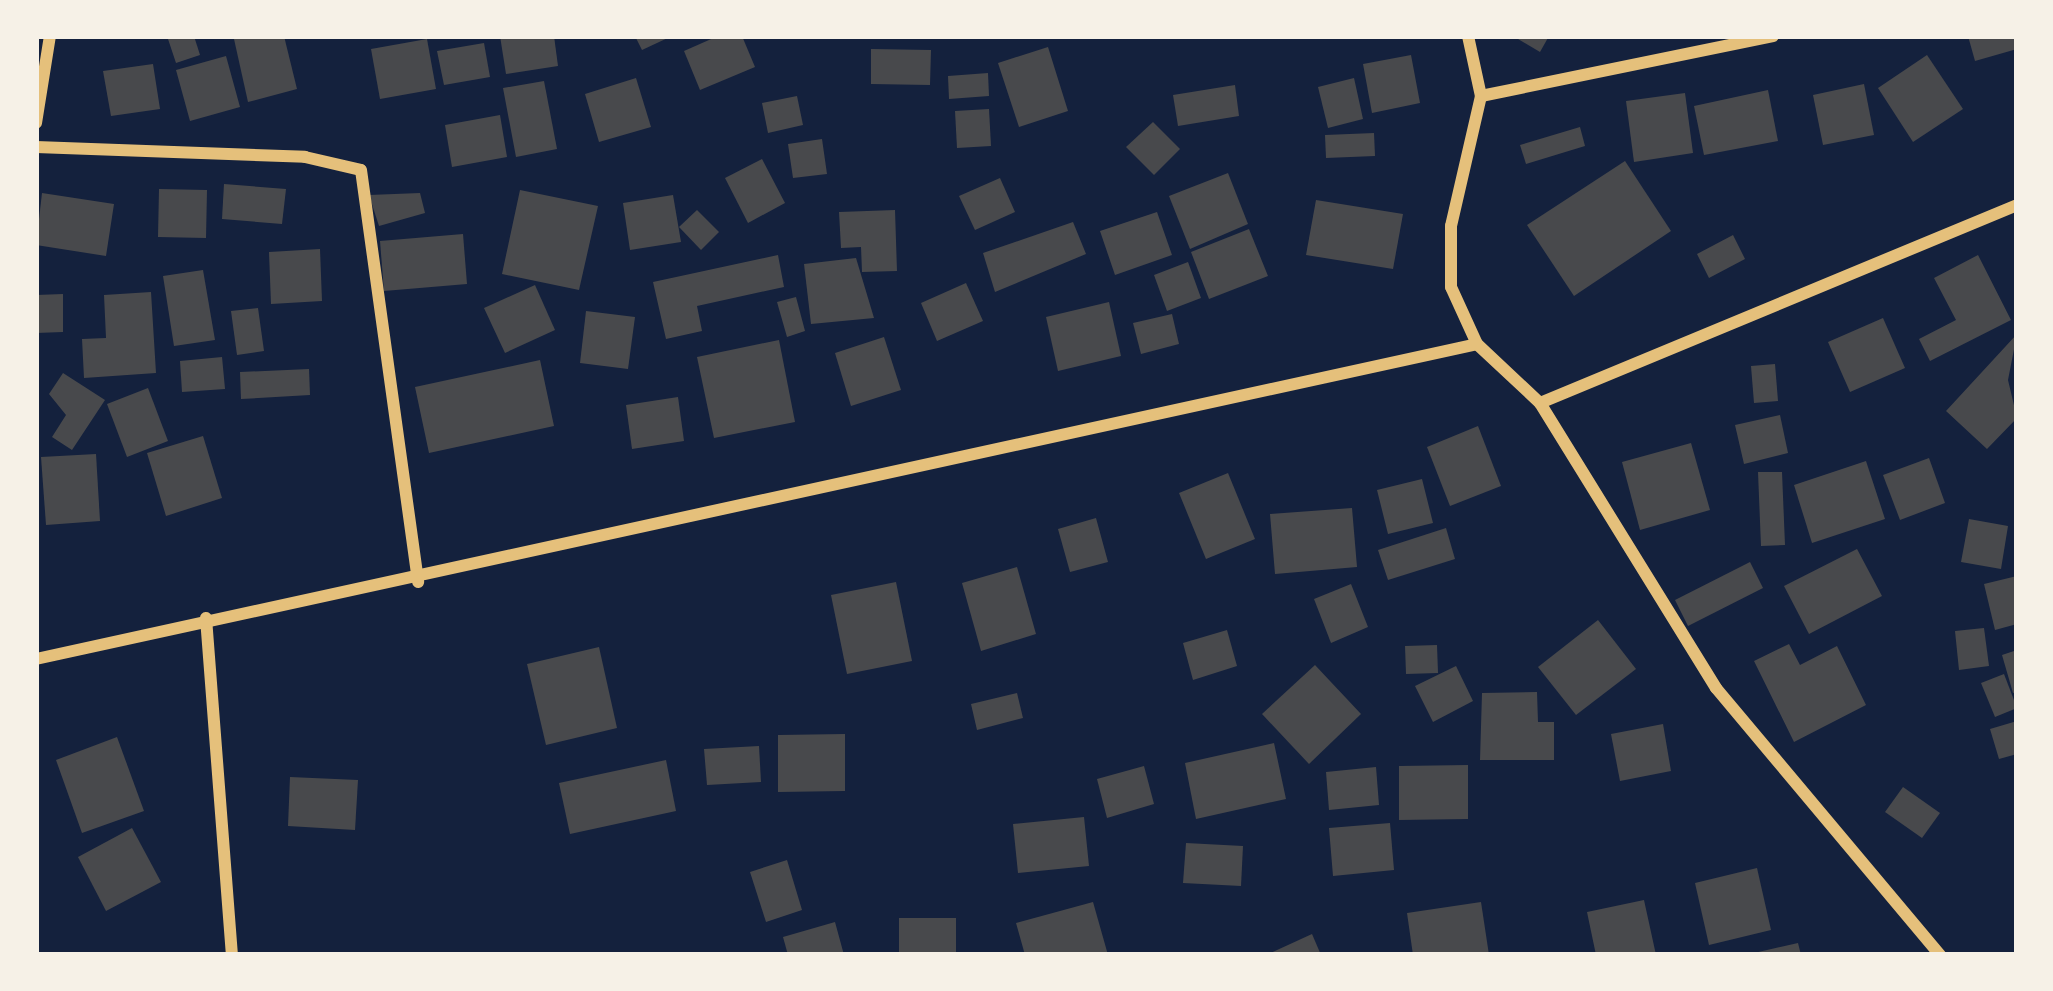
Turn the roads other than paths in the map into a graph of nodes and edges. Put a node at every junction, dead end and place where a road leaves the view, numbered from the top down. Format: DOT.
graph roads {
  1 [pos="50,36"];
  2 [pos="1468,36"];
  3 [pos="1773,36"];
  4 [pos="1481,96"];
  5 [pos="36,123"];
  6 [pos="36,147"];
  7 [pos="2017,205"];
  8 [pos="1477,344"];
  9 [pos="1540,403"];
  10 [pos="418,582"];
  11 [pos="206,618"];
  12 [pos="36,659"];
  13 [pos="232,955"];
  14 [pos="1940,955"];
  1 -- 5 [label="street"];
  2 -- 4 [label="street"];
  3 -- 4 [label="street"];
  4 -- 8 [label="street"];
  6 -- 10 [label="street"];
  7 -- 9 [label="street"];
  8 -- 9 [label="street"];
  8 -- 10 [label="street"];
  9 -- 14 [label="street"];
  10 -- 11 [label="street"];
  11 -- 12 [label="street"];
  11 -- 13 [label="street"];
}
